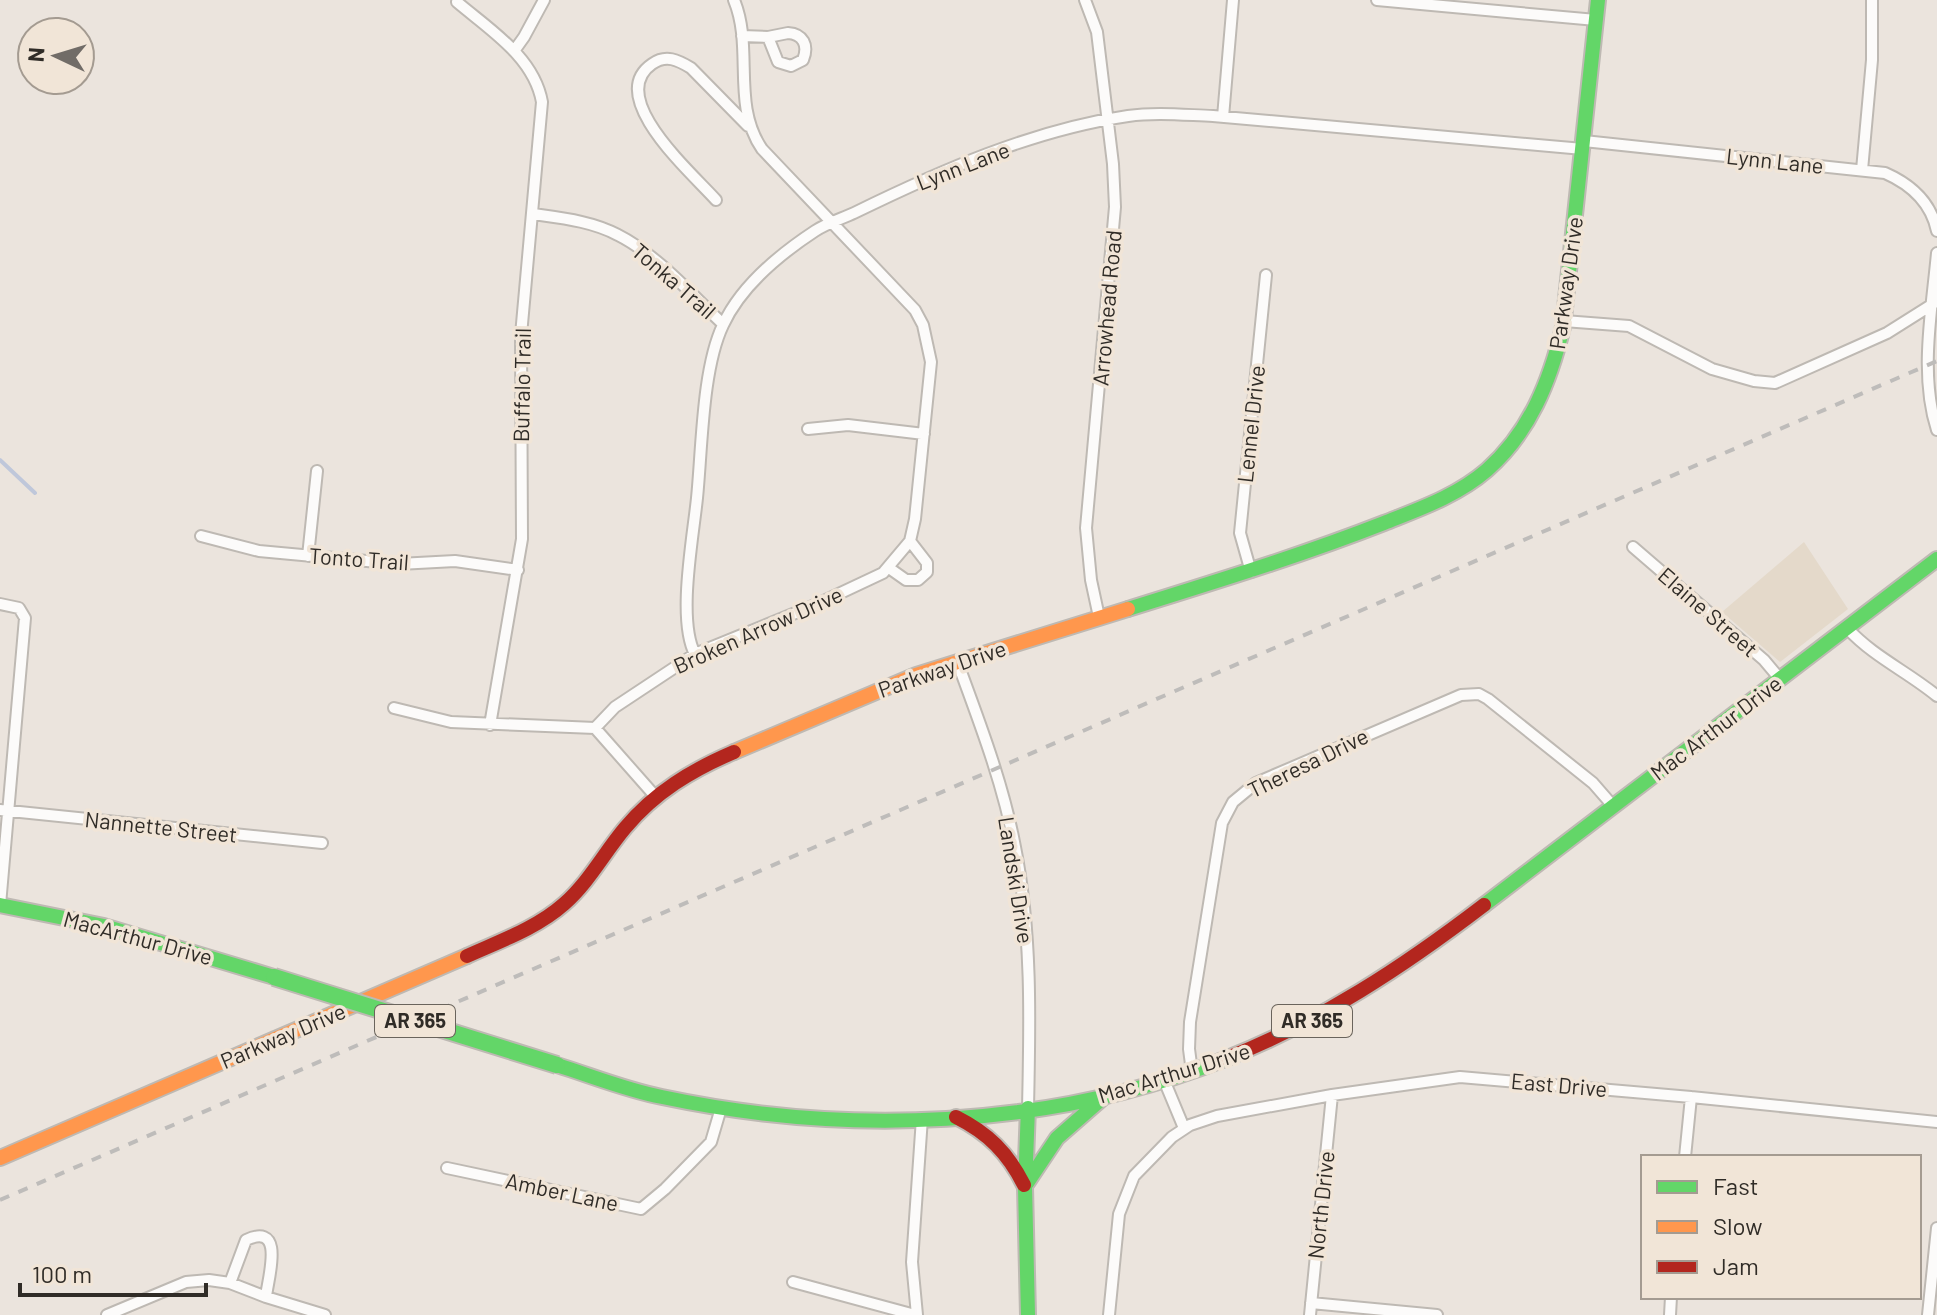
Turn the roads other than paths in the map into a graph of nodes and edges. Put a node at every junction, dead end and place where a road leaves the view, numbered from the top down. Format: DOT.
graph roads {
  1 [pos="544,0"];
  2 [pos="734,0"];
  3 [pos="1085,0"];
  4 [pos="1233,0"];
  5 [pos="1377,0"];
  6 [pos="1598,0"];
  7 [pos="1872,0"];
  8 [pos="457,2"];
  9 [pos="1596,20"];
  10 [pos="742,36"];
  11 [pos="768,37"];
  12 [pos="514,51"];
  13 [pos="1223,117"];
  14 [pos="1108,120"];
  15 [pos="750,127"];
  16 [pos="1584,145"];
  17 [pos="1862,170"];
  18 [pos="716,200"];
  19 [pos="533,214"];
  20 [pos="832,222"];
  21 [pos="1937,231"];
  22 [pos="1937,253"];
  23 [pos="1266,275"];
  24 [pos="1933,304"];
  25 [pos="1564,321"];
  26 [pos="723,324"];
  27 [pos="808,429"];
  28 [pos="1937,430"];
  29 [pos="924,434"];
  30 [pos="317,471"];
  31 [pos="201,536"];
  32 [pos="910,541"];
  33 [pos="1633,547"];
  34 [pos="308,556"];
  35 [pos="1937,559"];
  36 [pos="889,568"];
  37 [pos="518,570"];
  38 [pos="1251,572"];
  39 [pos="0,604"];
  40 [pos="1099,617"];
  41 [pos="1848,629"];
  42 [pos="695,654"];
  43 [pos="957,661"];
  44 [pos="1780,679"];
  45 [pos="1937,696"];
  46 [pos="394,708"];
  47 [pos="490,725"];
  48 [pos="595,728"];
  49 [pos="655,796"];
  50 [pos="1613,806"];
  51 [pos="5,811"];
  52 [pos="322,843"];
  53 [pos="0,905"];
  54 [pos="274,977"];
  55 [pos="1192,1072"];
  56 [pos="1164,1080"];
  57 [pos="1332,1095"];
  58 [pos="1105,1096"];
  59 [pos="1691,1097"];
  60 [pos="721,1108"];
  61 [pos="1028,1108"];
  62 [pos="956,1116"];
  63 [pos="922,1118"];
  64 [pos="1937,1122"];
  65 [pos="1184,1128"];
  66 [pos="1685,1155"];
  67 [pos="0,1158"];
  68 [pos="447,1168"];
  69 [pos="1025,1187"];
  70 [pos="1937,1228"];
  71 [pos="793,1282"];
  72 [pos="230,1283"];
  73 [pos="266,1297"];
  74 [pos="1311,1303"];
  75 [pos="107,1315"];
  76 [pos="325,1315"];
  77 [pos="916,1315"];
  78 [pos="1028,1315"];
  79 [pos="1109,1315"];
  80 [pos="1310,1315"];
  81 [pos="1437,1315"];
  82 [pos="1928,1315"];
  1 -- 12 [label="street"];
  2 -- 10 [label="street"];
  3 -- 14 [label="street, Arrowhead Road"];
  4 -- 13 [label="street"];
  5 -- 9 [label="street"];
  6 -- 9 [label="street, Parkway Drive"];
  7 -- 17 [label="street"];
  8 -- 12 [label="street, Buffalo Trail"];
  9 -- 16 [label="street, Parkway Drive"];
  10 -- 11 [label="street"];
  10 -- 15 [label="street"];
  12 -- 19 [label="street, Buffalo Trail"];
  13 -- 14 [label="street, Lynn Lane"];
  13 -- 16 [label="street, Lynn Lane"];
  14 -- 20 [label="street, Lynn Lane"];
  14 -- 40 [label="street, Arrowhead Road"];
  15 -- 18 [label="street, Broken Arrow Drive"];
  15 -- 20 [label="street, Broken Arrow Drive"];
  16 -- 17 [label="street, Lynn Lane"];
  16 -- 25 [label="street, Parkway Drive"];
  17 -- 21 [label="street, Lynn Lane"];
  19 -- 26 [label="street, Tonka Trail"];
  19 -- 37 [label="street, Buffalo Trail"];
  20 -- 26 [label="street, Lynn Lane"];
  20 -- 29 [label="street, Broken Arrow Drive"];
  22 -- 24 [label="street"];
  23 -- 38 [label="street, Lennel Drive"];
  24 -- 25 [label="street"];
  24 -- 28 [label="street"];
  25 -- 38 [label="street, Parkway Drive"];
  26 -- 42 [label="street, Lynn Lane"];
  27 -- 29 [label="street"];
  29 -- 32 [label="street, Broken Arrow Drive"];
  30 -- 34 [label="street"];
  31 -- 34 [label="street, Tonto Trail"];
  32 -- 36 [label="street, Broken Arrow Drive"];
  32 -- 36 [label="street"];
  33 -- 44 [label="street, Elaine Street"];
  34 -- 37 [label="street, Tonto Trail"];
  35 -- 41 [label="street, Mac Arthur Drive / AR 365"];
  36 -- 42 [label="street, Broken Arrow Drive"];
  37 -- 47 [label="street, Buffalo Trail"];
  38 -- 40 [label="street, Parkway Drive"];
  39 -- 51 [label="street"];
  40 -- 43 [label="street, Parkway Drive"];
  41 -- 44 [label="street, Mac Arthur Drive / AR 365"];
  41 -- 45 [label="street"];
  42 -- 48 [label="street, Broken Arrow Drive"];
  43 -- 49 [label="street, Parkway Drive"];
  43 -- 61 [label="street, Landski Drive"];
  44 -- 50 [label="street, Mac Arthur Drive / AR 365"];
  46 -- 47 [label="street"];
  47 -- 48 [label="street"];
  48 -- 49 [label="street"];
  49 -- 67 [label="street, Parkway Drive"];
  50 -- 55 [label="street, Mac Arthur Drive / AR 365"];
  50 -- 55 [label="street, Theresa Drive"];
  51 -- 52 [label="street, Nannette Street"];
  51 -- 53 [label="street"];
  53 -- 54 [label="street, MacArthur Drive / AR 365"];
  54 -- 60 [label="street, Mac Arthur Drive / AR 365, bridge"];
  55 -- 56 [label="street, Mac Arthur Drive / AR 365"];
  56 -- 58 [label="street, Mac Arthur Drive / AR 365"];
  56 -- 65 [label="street"];
  57 -- 59 [label="street, East Drive"];
  57 -- 65 [label="street, East Drive"];
  57 -- 74 [label="street, North Drive"];
  58 -- 61 [label="street, Mac Arthur Drive / AR 365"];
  58 -- 69 [label="street"];
  59 -- 64 [label="street, East Drive"];
  59 -- 66 [label="street"];
  60 -- 63 [label="street, Mac Arthur Drive / AR 365"];
  60 -- 68 [label="street, Amber Lane"];
  61 -- 62 [label="street, Mac Arthur Drive / AR 365"];
  61 -- 69 [label="street"];
  62 -- 63 [label="street, Mac Arthur Drive / AR 365"];
  62 -- 69 [label="street"];
  63 -- 77 [label="street"];
  65 -- 79 [label="street"];
  69 -- 78 [label="street"];
  70 -- 82 [label="street"];
  71 -- 77 [label="street"];
  72 -- 73 [label="street"];
  72 -- 73 [label="street"];
  72 -- 75 [label="street"];
  73 -- 76 [label="street"];
  74 -- 80 [label="street, North Drive"];
  74 -- 81 [label="street"];
}
